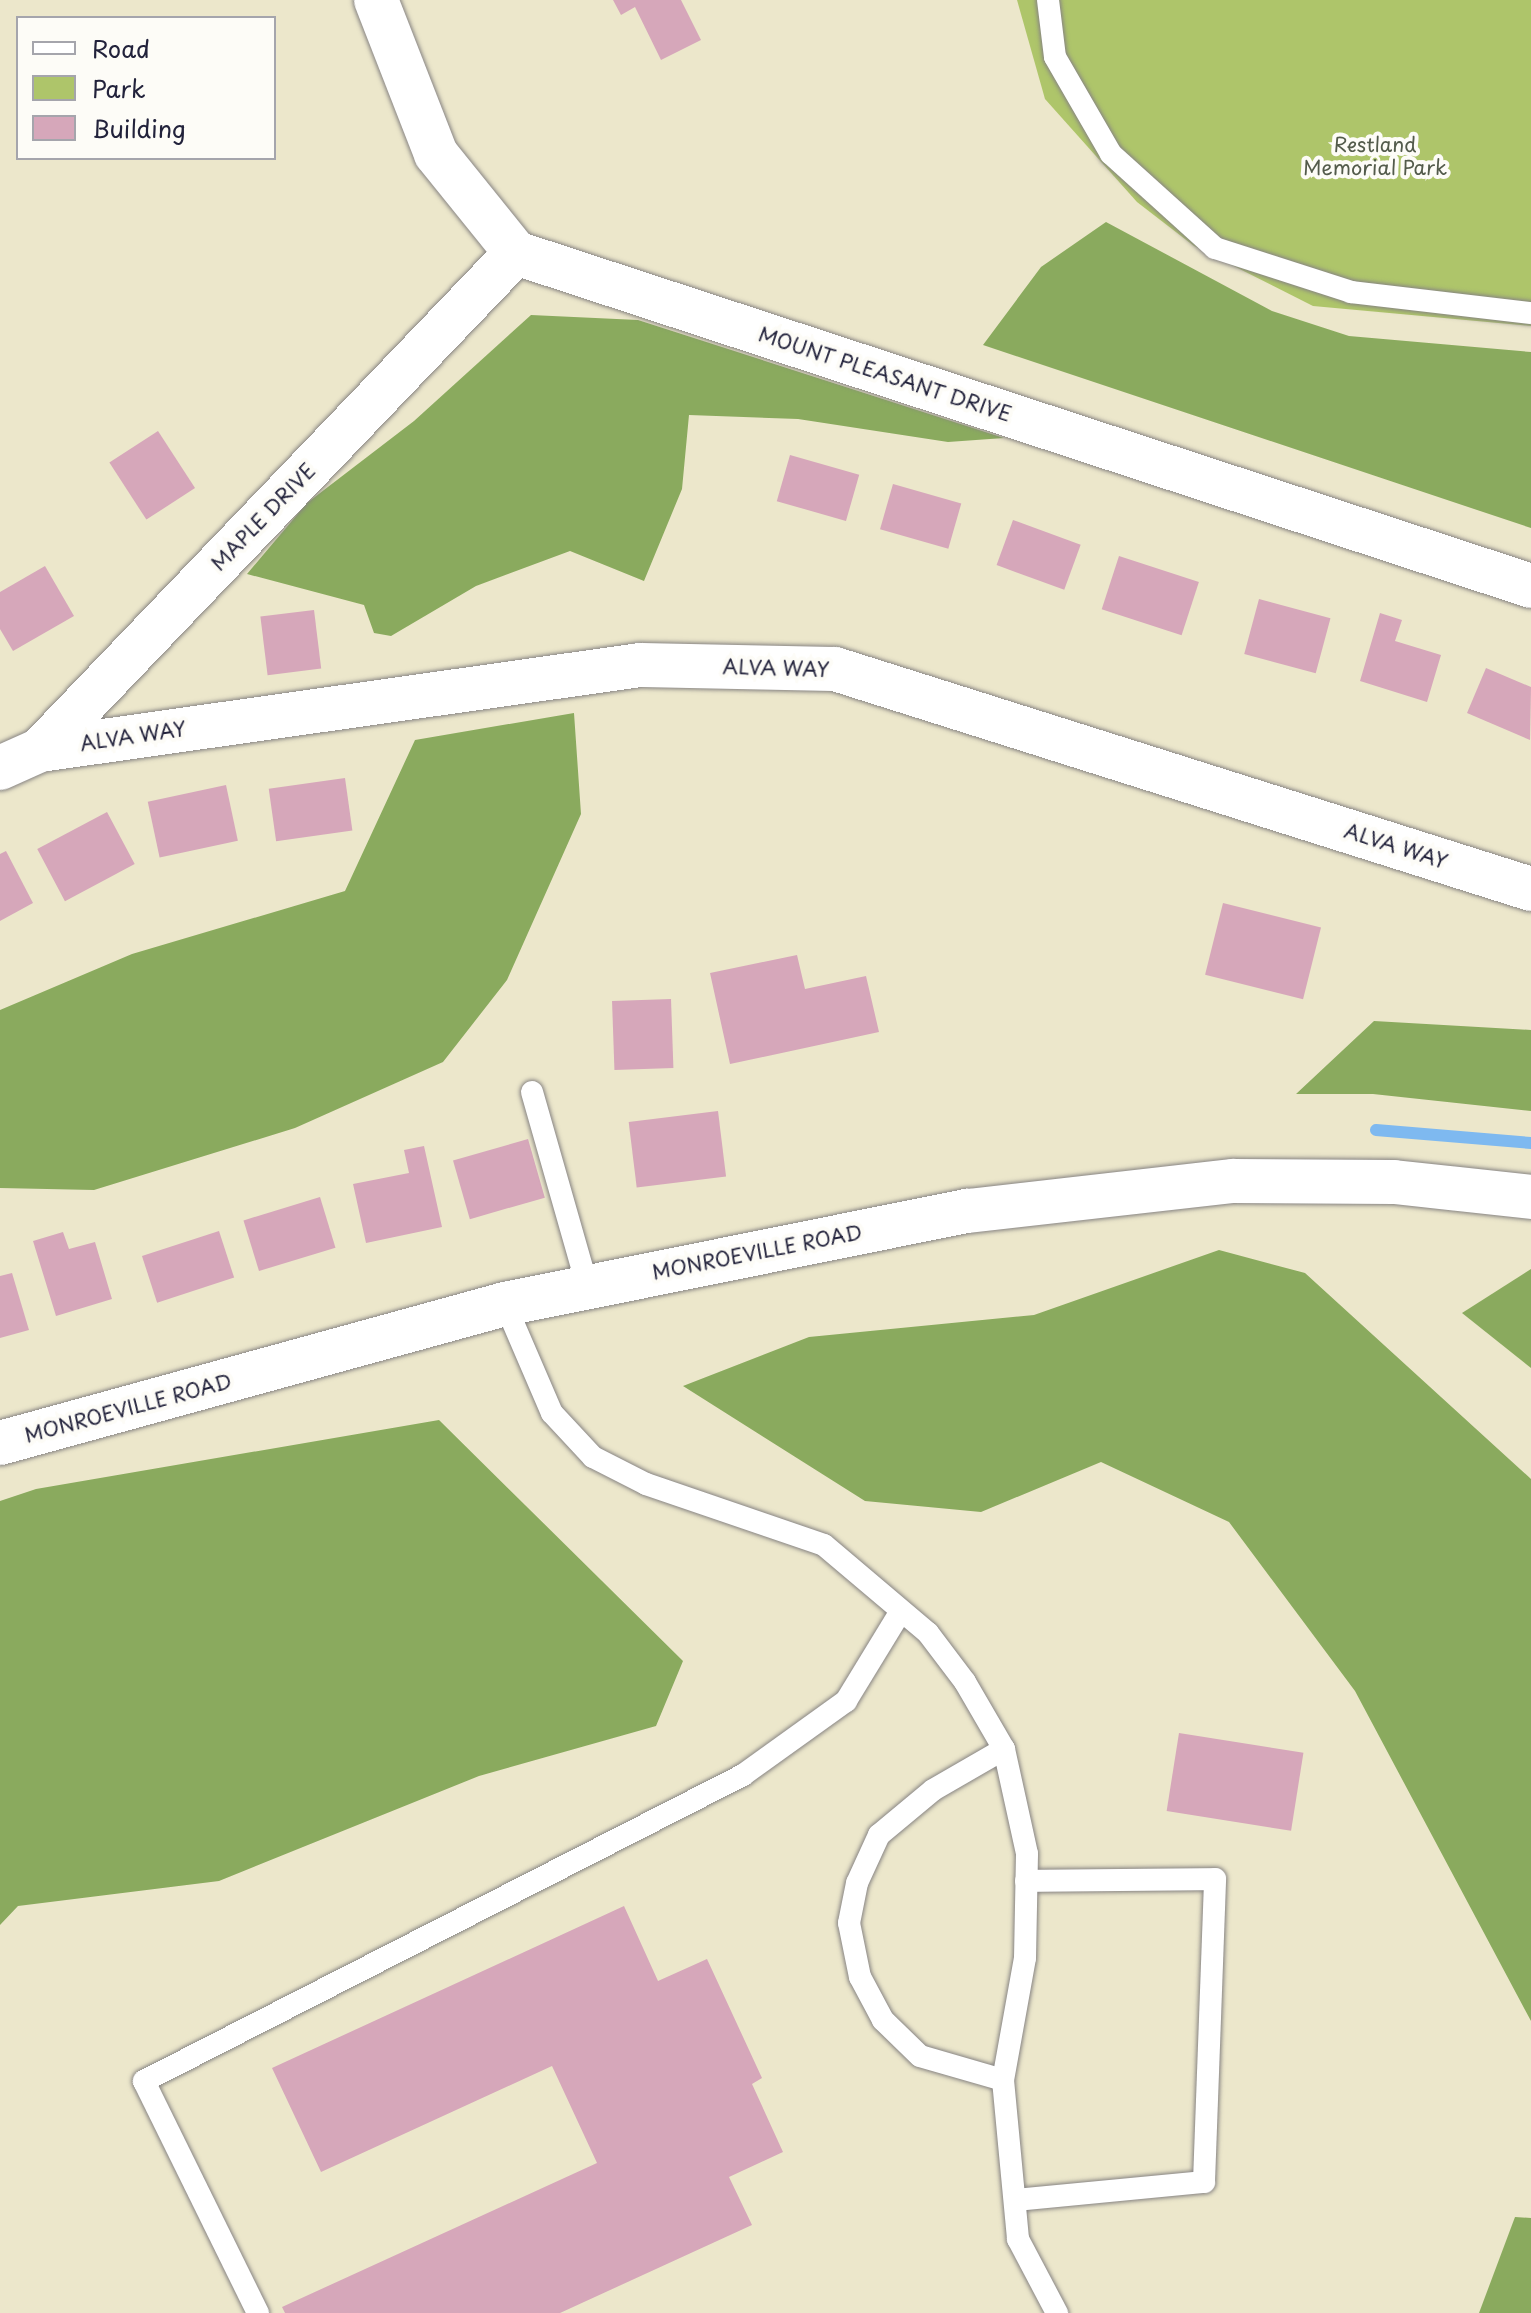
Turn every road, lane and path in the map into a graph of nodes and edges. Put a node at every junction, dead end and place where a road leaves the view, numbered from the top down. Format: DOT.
graph roads {
  1 [pos="376,0"];
  2 [pos="1048,0"];
  3 [pos="516,253"];
  4 [pos="1531,313"];
  5 [pos="1531,586"];
  6 [pos="40,750"];
  7 [pos="0,768"];
  8 [pos="1531,889"];
  9 [pos="532,1092"];
  10 [pos="1531,1197"];
  11 [pos="587,1285"];
  12 [pos="505,1304"];
  13 [pos="0,1443"];
  14 [pos="901,1611"];
  15 [pos="1004,1749"];
  16 [pos="1026,1881"];
  17 [pos="1003,2080"];
  18 [pos="1016,2200"];
  19 [pos="258,2313"];
  20 [pos="1057,2313"];
  1 -- 3 [label="street"];
  2 -- 4 [label="lane"];
  3 -- 5 [label="street, MOUNT PLEASANT DRIVE"];
  3 -- 6 [label="street, MAPLE DRIVE"];
  6 -- 7 [label="street, MAPLE DRIVE"];
  6 -- 8 [label="street, ALVA WAY"];
  9 -- 11 [label="lane"];
  10 -- 11 [label="street, MONROEVILLE ROAD"];
  11 -- 12 [label="street, MONROEVILLE ROAD"];
  12 -- 13 [label="street, MONROEVILLE ROAD"];
  12 -- 14 [label="lane"];
  14 -- 15 [label="lane"];
  14 -- 19 [label="lane"];
  15 -- 16 [label="lane"];
  15 -- 17 [label="lane"];
  16 -- 17 [label="lane"];
  16 -- 18 [label="lane"];
  17 -- 18 [label="lane"];
  18 -- 20 [label="lane"];
}
